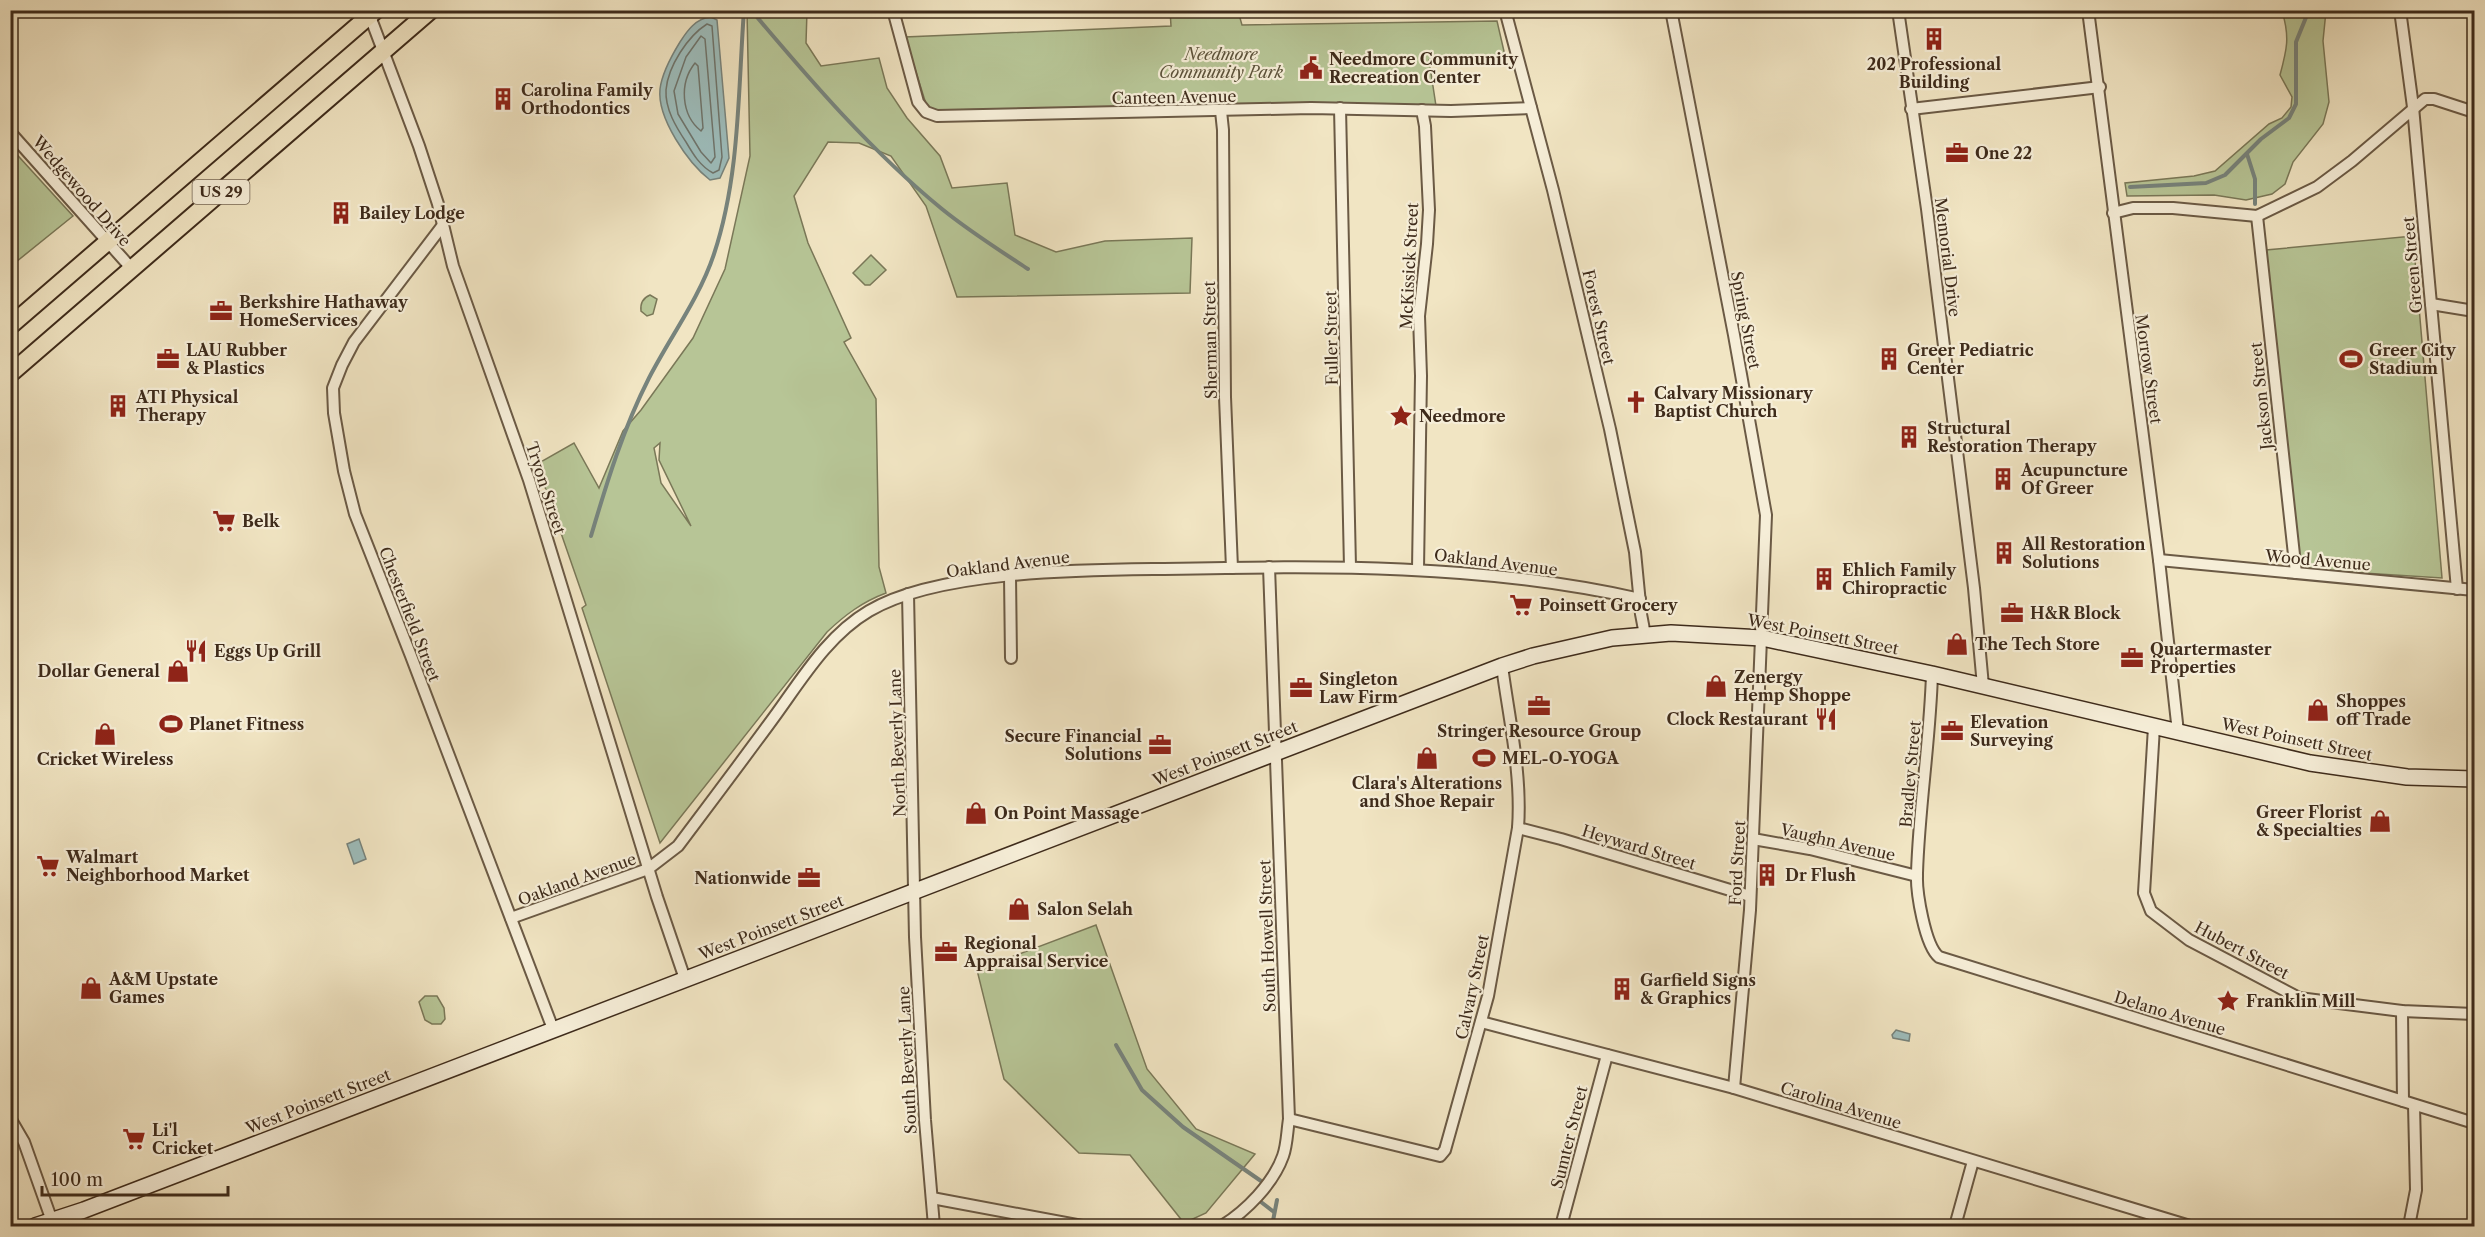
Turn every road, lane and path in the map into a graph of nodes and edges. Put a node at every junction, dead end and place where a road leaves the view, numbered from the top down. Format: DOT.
graph roads {
  1 [pos="431,10"];
  2 [pos="894,10"];
  3 [pos="1505,10"];
  4 [pos="1671,10"];
  5 [pos="1898,10"];
  6 [pos="2088,10"];
  7 [pos="2400,10"];
  8 [pos="371,12"];
  9 [pos="384,51"];
  10 [pos="2100,87"];
  11 [pos="2413,107"];
  12 [pos="1340,108"];
  13 [pos="1531,108"];
  14 [pos="1911,109"];
  15 [pos="1422,110"];
  16 [pos="1221,111"];
  17 [pos="2475,112"];
  18 [pos="10,132"];
  19 [pos="2113,213"];
  20 [pos="2258,216"];
  21 [pos="443,225"];
  22 [pos="108,242"];
  23 [pos="132,269"];
  24 [pos="2430,304"];
  25 [pos="2475,311"];
  26 [pos="10,326"];
  27 [pos="10,374"];
  28 [pos="2159,560"];
  29 [pos="1269,567"];
  30 [pos="1350,567"];
  31 [pos="1232,568"];
  32 [pos="1418,569"];
  33 [pos="2296,573"];
  34 [pos="1010,576"];
  35 [pos="2457,588"];
  36 [pos="2475,590"];
  37 [pos="908,594"];
  38 [pos="1640,599"];
  39 [pos="1645,635"];
  40 [pos="1761,638"];
  41 [pos="1011,658"];
  42 [pos="1502,666"];
  43 [pos="1932,674"];
  44 [pos="1983,686"];
  45 [pos="2154,727"];
  46 [pos="2178,732"];
  47 [pos="1276,752"];
  48 [pos="2475,779"];
  49 [pos="1518,828"];
  50 [pos="1753,839"];
  51 [pos="648,869"];
  52 [pos="1917,876"];
  53 [pos="915,891"];
  54 [pos="1750,896"];
  55 [pos="511,918"];
  56 [pos="685,979"];
  57 [pos="2402,1011"];
  58 [pos="2475,1014"];
  59 [pos="1481,1023"];
  60 [pos="554,1029"];
  61 [pos="1607,1055"];
  62 [pos="1734,1088"];
  63 [pos="2408,1103"];
  64 [pos="10,1119"];
  65 [pos="1289,1119"];
  66 [pos="2475,1123"];
  67 [pos="1973,1161"];
  68 [pos="932,1197"];
  69 [pos="52,1221"];
  70 [pos="2410,1225"];
  71 [pos="35,1227"];
  72 [pos="934,1227"];
  73 [pos="1082,1227"];
  74 [pos="1222,1227"];
  75 [pos="1561,1227"];
  76 [pos="1955,1227"];
  77 [pos="2190,1227"];
  78 [pos="2421,1227"];
  1 -- 9 [label="main road, US 29"];
  2 -- 16 [label="street, Canteen Avenue"];
  3 -- 13 [label="street, Forest Street"];
  4 -- 40 [label="street, Spring Street"];
  5 -- 14 [label="street, Memorial Drive"];
  6 -- 10 [label="street, Morrow Street"];
  7 -- 11 [label="street, Green Street"];
  8 -- 9 [label="street, Tryon Street"];
  8 -- 22 [label="main road, US 29"];
  9 -- 21 [label="street, Tryon Street"];
  9 -- 23 [label="main road, US 29"];
  10 -- 14 [label="street"];
  10 -- 19 [label="street, Morrow Street"];
  11 -- 17 [label="street"];
  11 -- 20 [label="street"];
  11 -- 24 [label="street, Green Street"];
  12 -- 15 [label="street, Canteen Avenue"];
  12 -- 16 [label="street, Canteen Avenue"];
  12 -- 30 [label="street, Fuller Street"];
  13 -- 15 [label="street, Canteen Avenue"];
  13 -- 38 [label="street, Forest Street"];
  14 -- 44 [label="street, Memorial Drive"];
  15 -- 32 [label="street, McKissick Street"];
  16 -- 31 [label="street, Sherman Street"];
  18 -- 22 [label="street, Wedgewood Drive"];
  19 -- 20 [label="street"];
  19 -- 28 [label="street, Morrow Street"];
  20 -- 33 [label="street, Jackson Street"];
  21 -- 51 [label="street, Tryon Street"];
  21 -- 55 [label="street, Chesterfield Street"];
  22 -- 23 [label="street, Wedgewood Drive"];
  22 -- 26 [label="main road, US 29"];
  23 -- 27 [label="main road, US 29"];
  24 -- 25 [label="street"];
  24 -- 35 [label="street, Green Street"];
  28 -- 33 [label="street, Wood Avenue"];
  28 -- 46 [label="street, Morrow Street"];
  29 -- 30 [label="street, Oakland Avenue"];
  29 -- 31 [label="street, Oakland Avenue"];
  29 -- 47 [label="street, South Howell Street"];
  30 -- 32 [label="street, Oakland Avenue"];
  31 -- 34 [label="street, Oakland Avenue"];
  32 -- 38 [label="street, Oakland Avenue"];
  33 -- 35 [label="street, Wood Avenue"];
  34 -- 37 [label="street, Oakland Avenue"];
  34 -- 41 [label="street"];
  35 -- 36 [label="street, Wood Avenue"];
  37 -- 51 [label="street, Oakland Avenue"];
  37 -- 53 [label="street, North Beverly Lane"];
  38 -- 39 [label="street, Forest Street"];
  39 -- 40 [label="main road, West Poinsett Street"];
  39 -- 42 [label="main road, West Poinsett Street"];
  40 -- 43 [label="main road, West Poinsett Street"];
  40 -- 50 [label="street, Ford Street"];
  42 -- 47 [label="main road, West Poinsett Street"];
  42 -- 49 [label="street, Calvary Street"];
  43 -- 44 [label="main road, West Poinsett Street"];
  43 -- 52 [label="street, Bradley Street"];
  44 -- 45 [label="main road, West Poinsett Street"];
  45 -- 46 [label="main road, West Poinsett Street"];
  45 -- 57 [label="street, Hubert Street"];
  46 -- 48 [label="main road, West Poinsett Street"];
  47 -- 53 [label="main road, West Poinsett Street"];
  47 -- 65 [label="street, South Howell Street"];
  49 -- 54 [label="street, Heyward Street"];
  49 -- 59 [label="street, Calvary Street"];
  50 -- 52 [label="street, Vaughn Avenue"];
  50 -- 54 [label="street, Ford Street"];
  51 -- 55 [label="street, Oakland Avenue"];
  51 -- 56 [label="street, Tryon Street"];
  52 -- 63 [label="street, Delano Avenue"];
  53 -- 56 [label="main road, West Poinsett Street"];
  53 -- 68 [label="street, South Beverly Lane"];
  54 -- 62 [label="street, Ford Street"];
  55 -- 60 [label="street, Chesterfield Street"];
  56 -- 60 [label="main road, West Poinsett Street"];
  57 -- 58 [label="street, Hubert Street"];
  57 -- 63 [label="street"];
  59 -- 61 [label="street, Carolina Avenue"];
  59 -- 65 [label="street, Calvary Street"];
  60 -- 69 [label="main road, West Poinsett Street"];
  61 -- 62 [label="street, Carolina Avenue"];
  61 -- 75 [label="street, Sumter Street"];
  62 -- 67 [label="street, Carolina Avenue"];
  63 -- 66 [label="street, Delano Avenue"];
  63 -- 70 [label="street"];
  64 -- 69 [label="street"];
  65 -- 74 [label="street, South Howell Street"];
  67 -- 76 [label="street"];
  67 -- 77 [label="street, Carolina Avenue"];
  68 -- 72 [label="street, South Beverly Lane"];
  68 -- 73 [label="street"];
  69 -- 71 [label="main road, West Poinsett Street"];
  70 -- 78 [label="street"];
}
